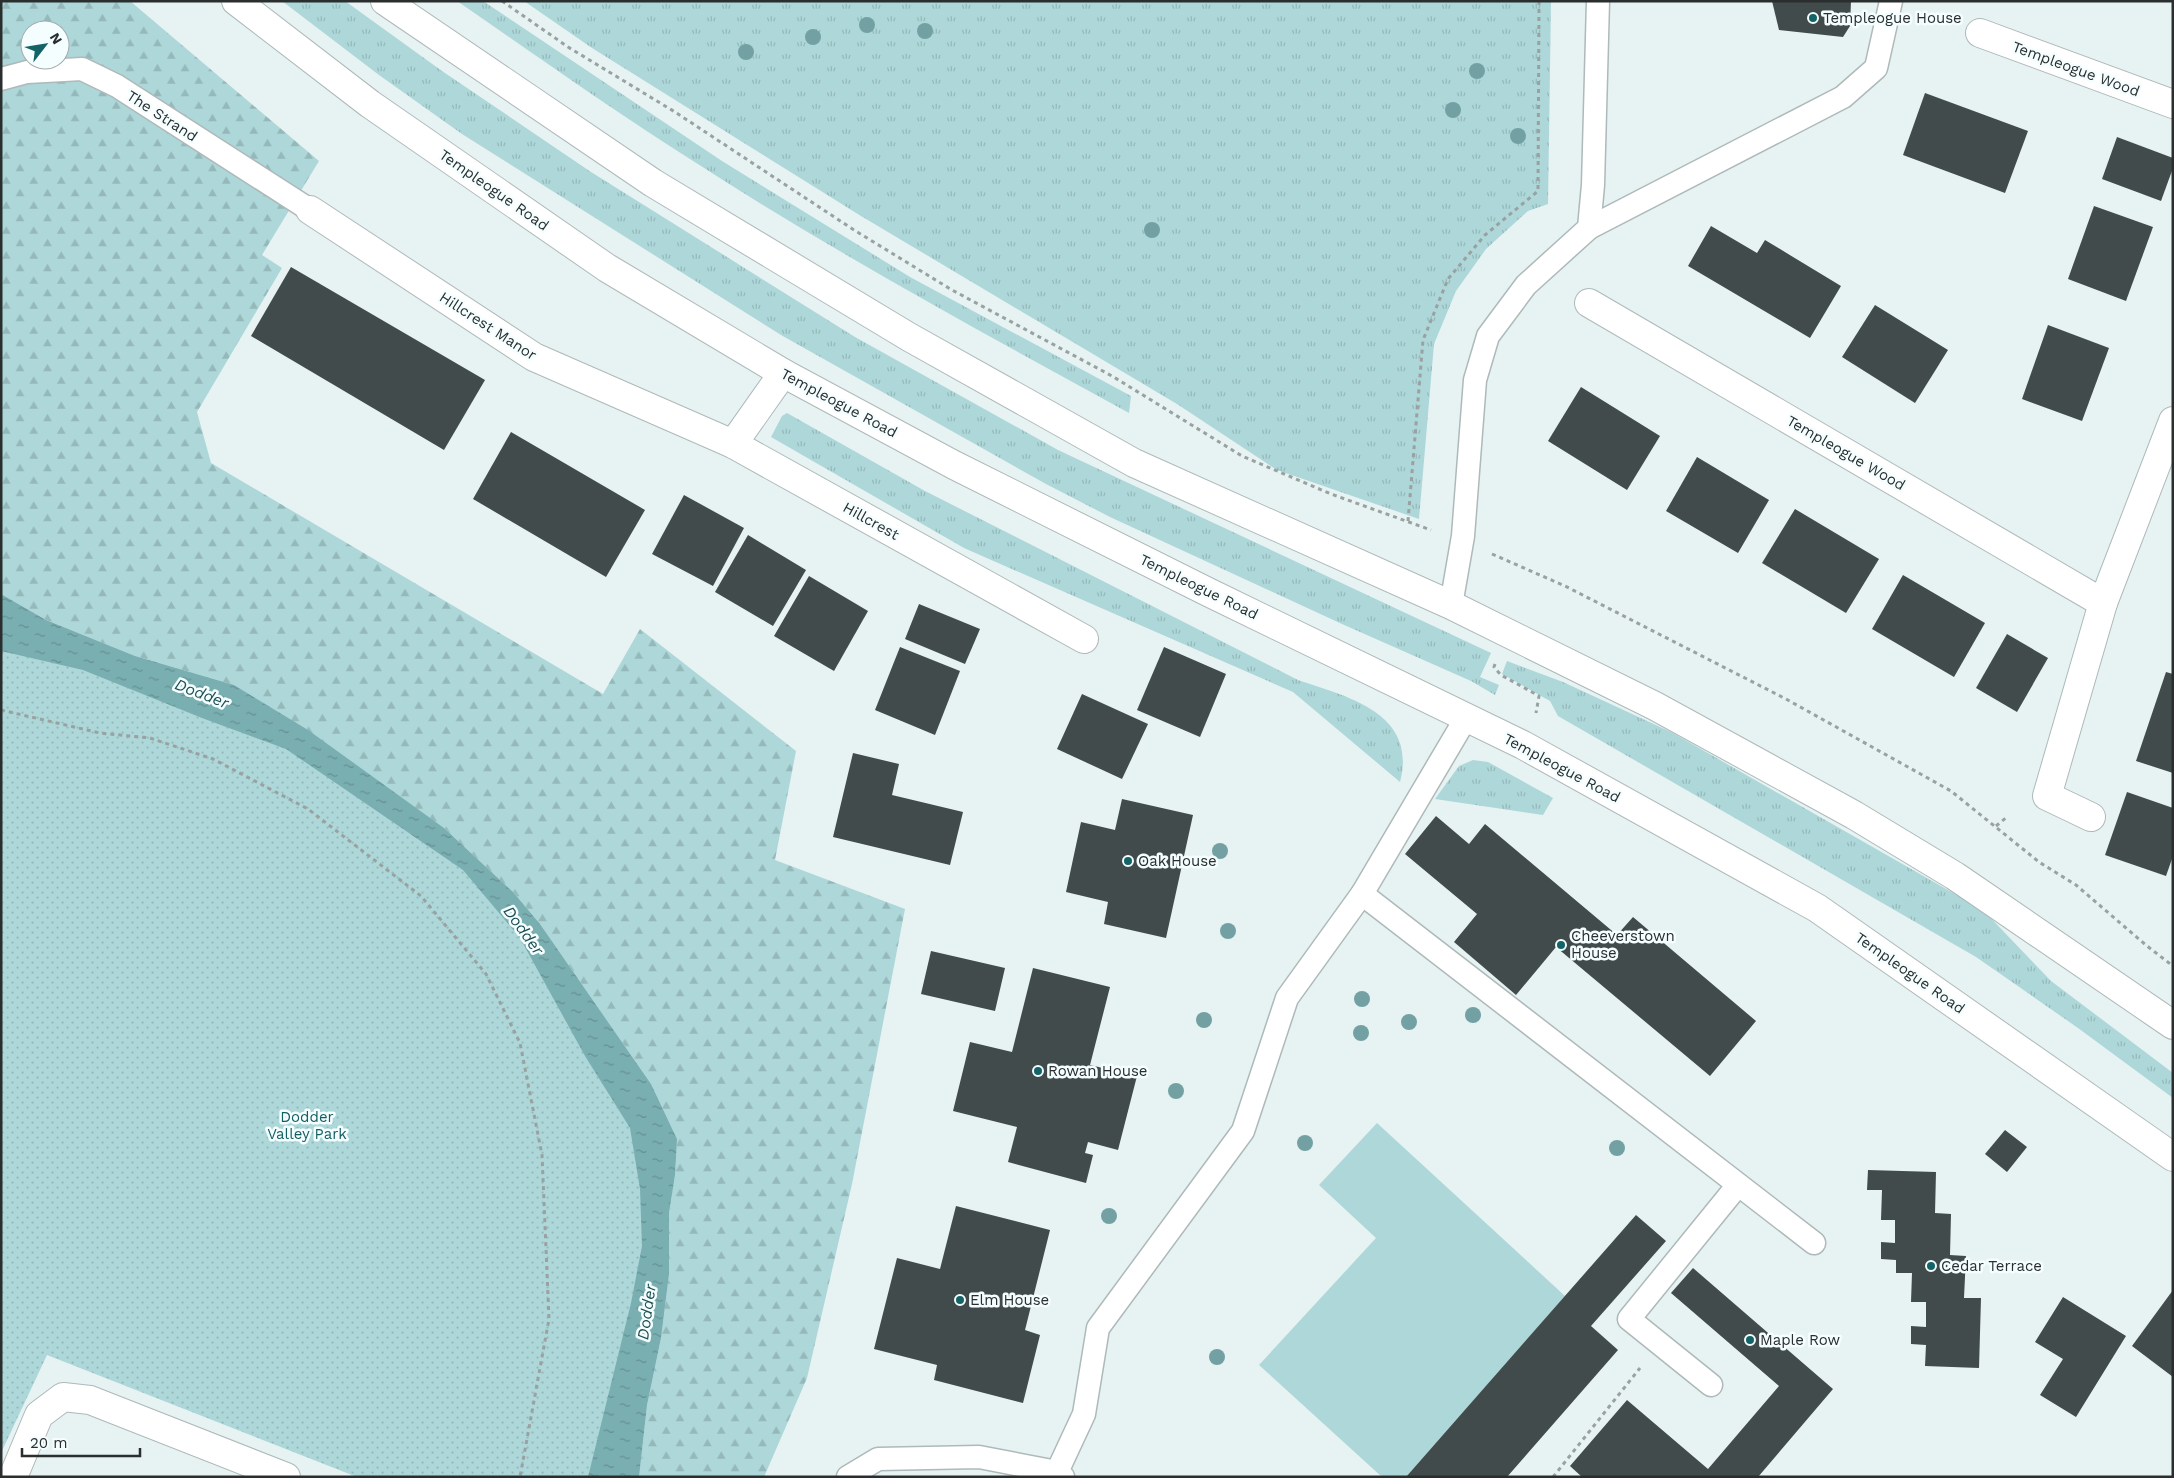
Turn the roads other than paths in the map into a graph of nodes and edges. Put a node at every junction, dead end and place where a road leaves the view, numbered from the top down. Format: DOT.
graph roads {
  1 [pos="236,1"];
  2 [pos="385,1"];
  3 [pos="1598,1"];
  4 [pos="1891,1"];
  5 [pos="1980,33"];
  6 [pos="1,79"];
  7 [pos="2173,104"];
  8 [pos="310,210"];
  9 [pos="1589,228"];
  10 [pos="1589,303"];
  11 [pos="783,373"];
  12 [pos="2173,421"];
  13 [pos="734,444"];
  14 [pos="2103,603"];
  15 [pos="1451,605"];
  16 [pos="1084,639"];
  17 [pos="1466,718"];
  18 [pos="2092,817"];
  19 [pos="1362,894"];
  20 [pos="2173,1025"];
  21 [pos="2173,1157"];
  22 [pos="1738,1185"];
  23 [pos="1814,1243"];
  24 [pos="1711,1385"];
  25 [pos="1060,1474"];
  26 [pos="13,1477"];
  27 [pos="286,1477"];
  28 [pos="848,1477"];
  1 -- 11 [label="main road, Templeogue Road"];
  2 -- 15 [label="main road"];
  3 -- 9 [label="lane"];
  4 -- 9 [label="lane"];
  5 -- 7 [label="main road, Templeogue Wood"];
  6 -- 8 [label="lane, The Strand"];
  8 -- 13 [label="main road, Hillcrest Manor"];
  9 -- 15 [label="lane"];
  10 -- 14 [label="main road, Templeogue Wood"];
  11 -- 13 [label="main road"];
  11 -- 17 [label="main road, Templeogue Road"];
  12 -- 14 [label="main road"];
  13 -- 16 [label="main road, Hillcrest"];
  14 -- 18 [label="main road"];
  15 -- 20 [label="main road"];
  17 -- 19 [label="lane"];
  17 -- 21 [label="main road, Templeogue Road"];
  19 -- 22 [label="lane"];
  19 -- 25 [label="lane"];
  22 -- 23 [label="lane"];
  22 -- 24 [label="lane"];
  25 -- 28 [label="lane"];
  26 -- 27 [label="main road"];
}
